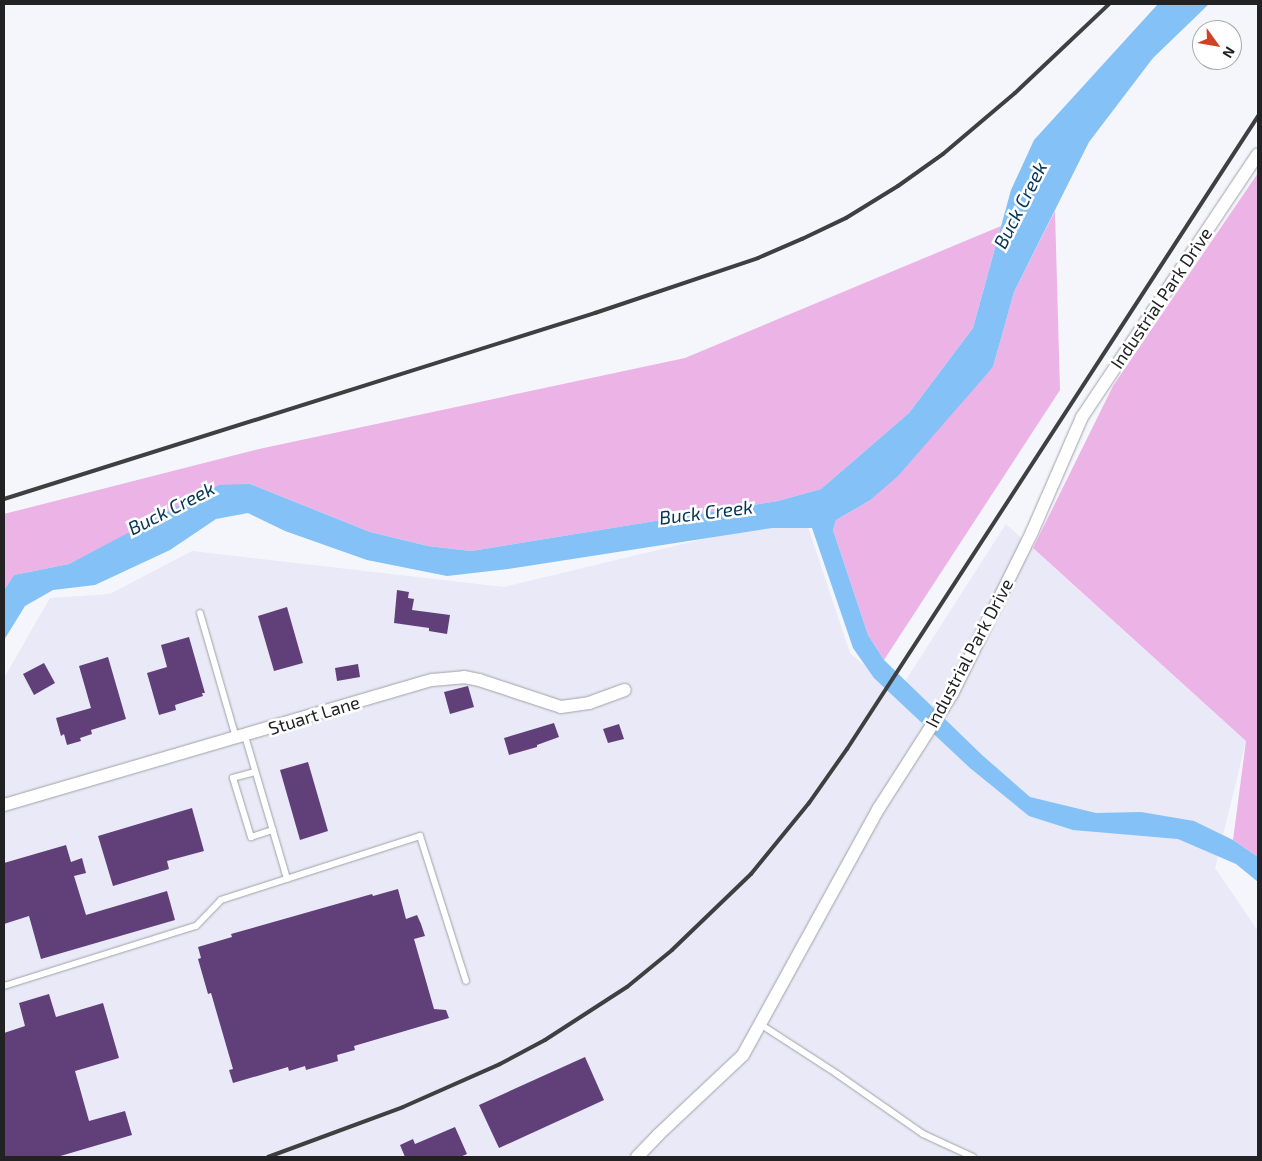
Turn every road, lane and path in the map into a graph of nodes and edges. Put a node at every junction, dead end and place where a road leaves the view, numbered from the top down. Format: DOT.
graph roads {
  1 [pos="1258,154"];
  2 [pos="200,613"];
  3 [pos="625,690"];
  4 [pos="241,737"];
  5 [pos="255,772"];
  6 [pos="4,805"];
  7 [pos="273,830"];
  8 [pos="287,879"];
  9 [pos="466,981"];
  10 [pos="4,986"];
  11 [pos="760,1024"];
  12 [pos="637,1157"];
  13 [pos="973,1157"];
  1 -- 11 [label="street, Industrial Park Drive"];
  2 -- 4 [label="lane"];
  3 -- 4 [label="street, Stuart Lane"];
  4 -- 5 [label="lane"];
  4 -- 6 [label="street, Stuart Lane"];
  5 -- 7 [label="lane"];
  5 -- 7 [label="lane"];
  7 -- 8 [label="lane"];
  8 -- 9 [label="lane"];
  8 -- 10 [label="lane"];
  11 -- 12 [label="street, Industrial Park Drive"];
  11 -- 13 [label="lane"];
}
